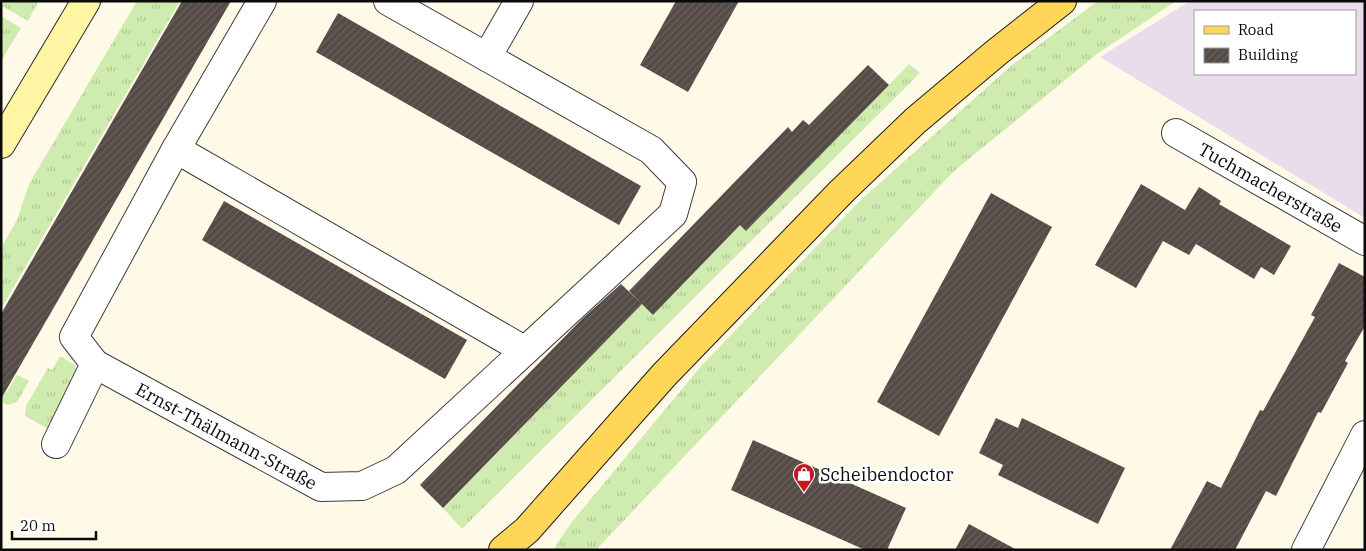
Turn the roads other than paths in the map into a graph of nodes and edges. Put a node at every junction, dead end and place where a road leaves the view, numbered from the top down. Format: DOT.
graph roads {
  1 [pos="86,1"];
  2 [pos="262,1"];
  3 [pos="388,1"];
  4 [pos="519,1"];
  5 [pos="1062,1"];
  6 [pos="486,57"];
  7 [pos="1176,133"];
  8 [pos="1,144"];
  9 [pos="176,150"];
  10 [pos="1365,241"];
  11 [pos="524,350"];
  12 [pos="95,364"];
  13 [pos="1365,435"];
  14 [pos="56,444"];
  15 [pos="521,540"];
  16 [pos="503,550"];
  17 [pos="1306,550"];
  1 -- 8 [label="main road"];
  2 -- 9 [label="street, Ernst-Thälmann-Straße"];
  3 -- 6 [label="street, Ernst-Thälmann-Straße"];
  4 -- 6 [label="street"];
  5 -- 15 [label="main road"];
  6 -- 11 [label="street, Ernst-Thälmann-Straße"];
  7 -- 10 [label="street, Tuchmacherstraße"];
  9 -- 11 [label="street"];
  9 -- 12 [label="street, Ernst-Thälmann-Straße"];
  11 -- 12 [label="street, Ernst-Thälmann-Straße"];
  12 -- 14 [label="street"];
  13 -- 17 [label="street"];
  15 -- 16 [label="main road"];
}
